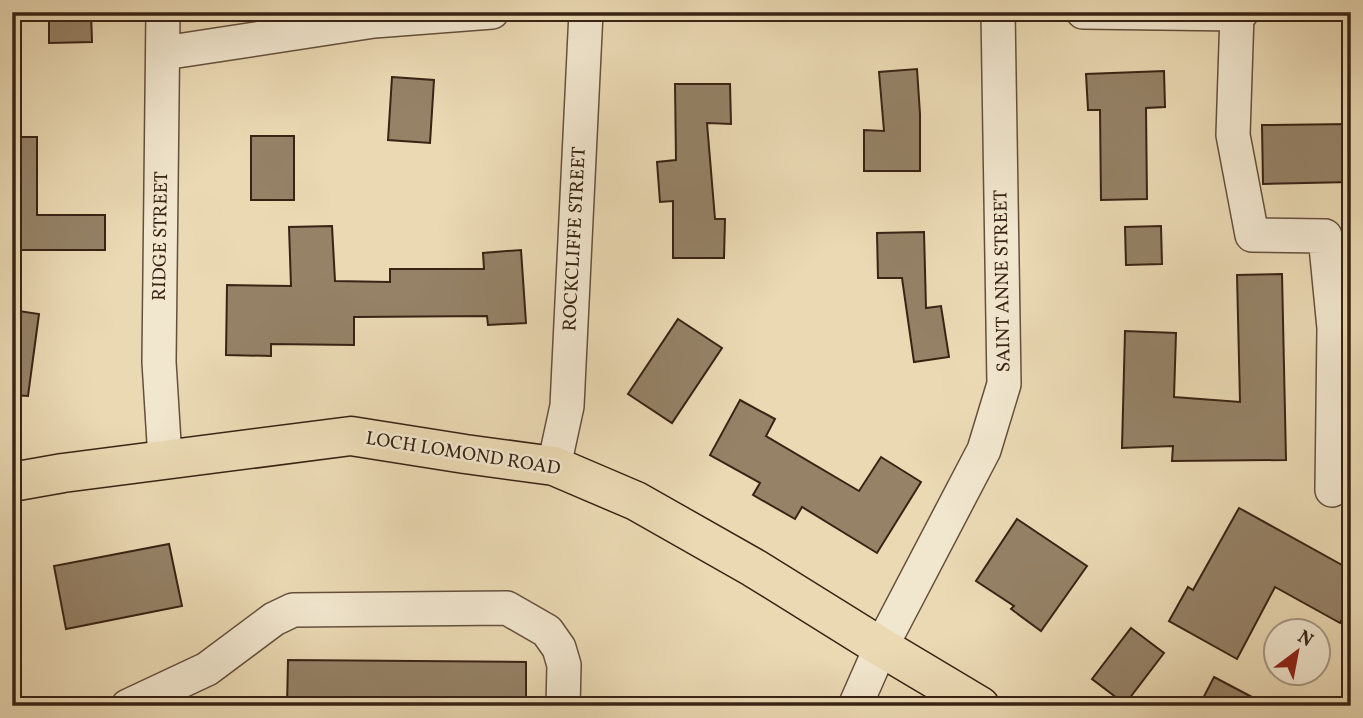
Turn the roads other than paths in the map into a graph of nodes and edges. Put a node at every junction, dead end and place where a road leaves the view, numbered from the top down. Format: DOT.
graph roads {
  1 [pos="163,12"];
  2 [pos="492,12"];
  3 [pos="586,12"];
  4 [pos="998,12"];
  5 [pos="1083,12"];
  6 [pos="1239,13"];
  7 [pos="164,53"];
  8 [pos="165,459"];
  9 [pos="554,466"];
  10 [pos="12,482"];
  11 [pos="1332,490"];
  12 [pos="881,647"];
  13 [pos="128,706"];
  14 [pos="563,706"];
  15 [pos="855,706"];
  16 [pos="980,706"];
  1 -- 7 [label="street, RIDGE STREET"];
  2 -- 7 [label="street"];
  3 -- 9 [label="street, ROCKCLIFFE STREET"];
  4 -- 12 [label="street, SAINT ANNE STREET"];
  5 -- 6 [label="street"];
  6 -- 11 [label="street"];
  7 -- 8 [label="street, RIDGE STREET"];
  8 -- 9 [label="main road, LOCH LOMOND ROAD"];
  8 -- 10 [label="main road, LOCH LOMOND ROAD"];
  9 -- 12 [label="main road, LOCH LOMOND ROAD"];
  12 -- 15 [label="street, SAINT ANNE STREET"];
  12 -- 16 [label="main road, LOCH LOMOND ROAD"];
  13 -- 14 [label="street"];
}
